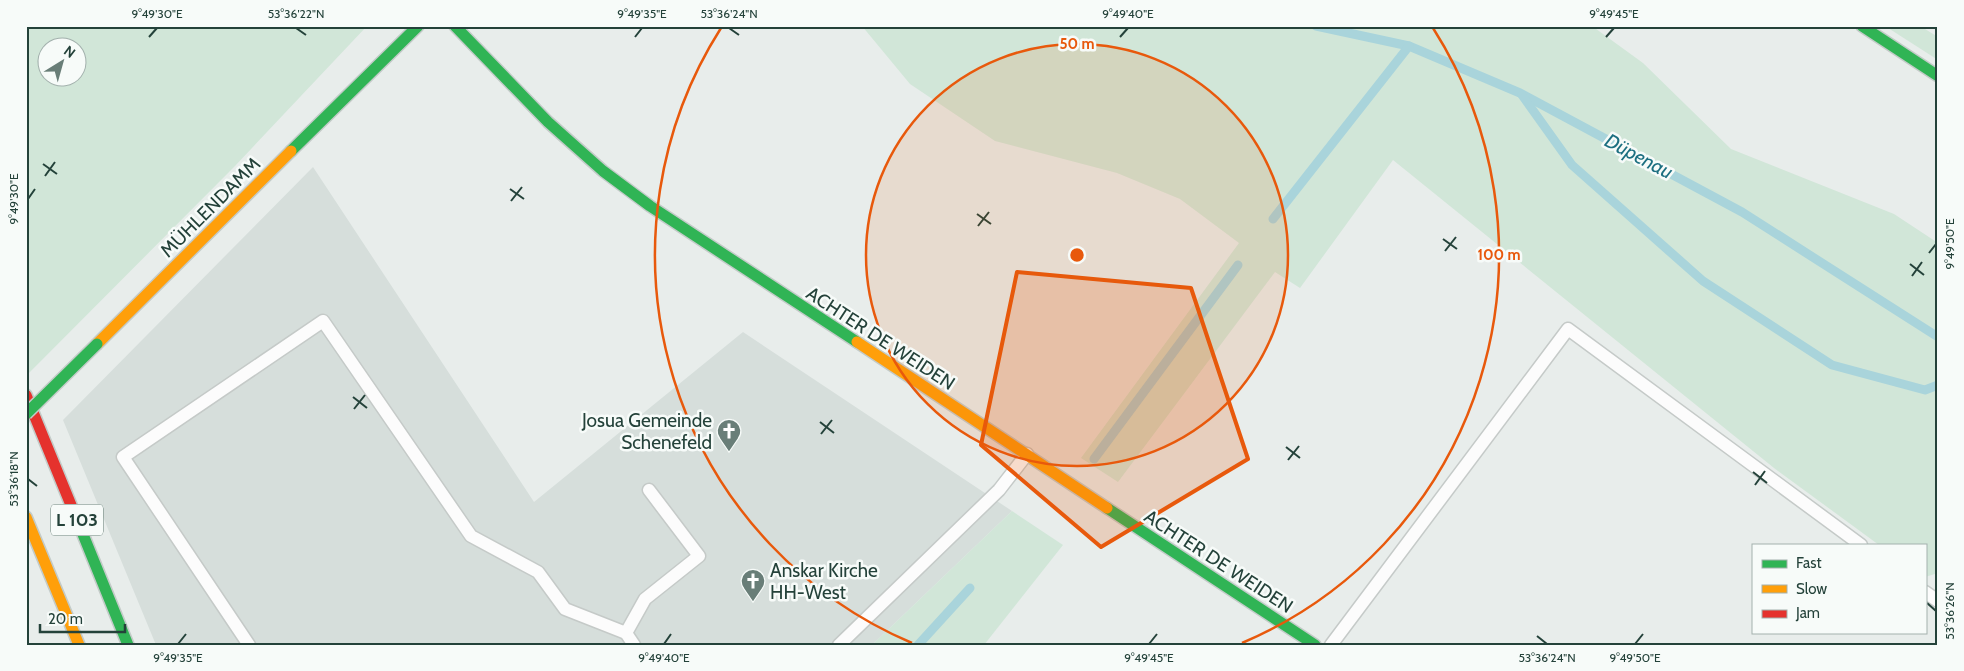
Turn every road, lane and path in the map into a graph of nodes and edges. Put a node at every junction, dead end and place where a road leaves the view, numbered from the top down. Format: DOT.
graph roads {
  1 [pos="418,26"];
  2 [pos="455,26"];
  3 [pos="1862,26"];
  4 [pos="1938,76"];
  5 [pos="26,395"];
  6 [pos="26,414"];
  7 [pos="1026,454"];
  8 [pos="649,490"];
  9 [pos="26,517"];
  10 [pos="1860,544"];
  11 [pos="1926,593"];
  12 [pos="1938,601"];
  13 [pos="626,633"];
  14 [pos="79,645"];
  15 [pos="128,645"];
  16 [pos="249,645"];
  17 [pos="634,645"];
  18 [pos="839,645"];
  19 [pos="1315,645"];
  20 [pos="1331,645"];
  1 -- 6 [label="main road, MÜHLENDAMM, bridge"];
  2 -- 7 [label="main road, ACHTER DE WEIDEN"];
  3 -- 4 [label="main road"];
  5 -- 15 [label="main road, L 103"];
  7 -- 18 [label="lane"];
  7 -- 19 [label="main road, ACHTER DE WEIDEN"];
  8 -- 13 [label="lane"];
  9 -- 14 [label="main road, L 103"];
  10 -- 20 [label="lane"];
  11 -- 12 [label="lane"];
  13 -- 16 [label="lane"];
  13 -- 17 [label="lane"];
}
